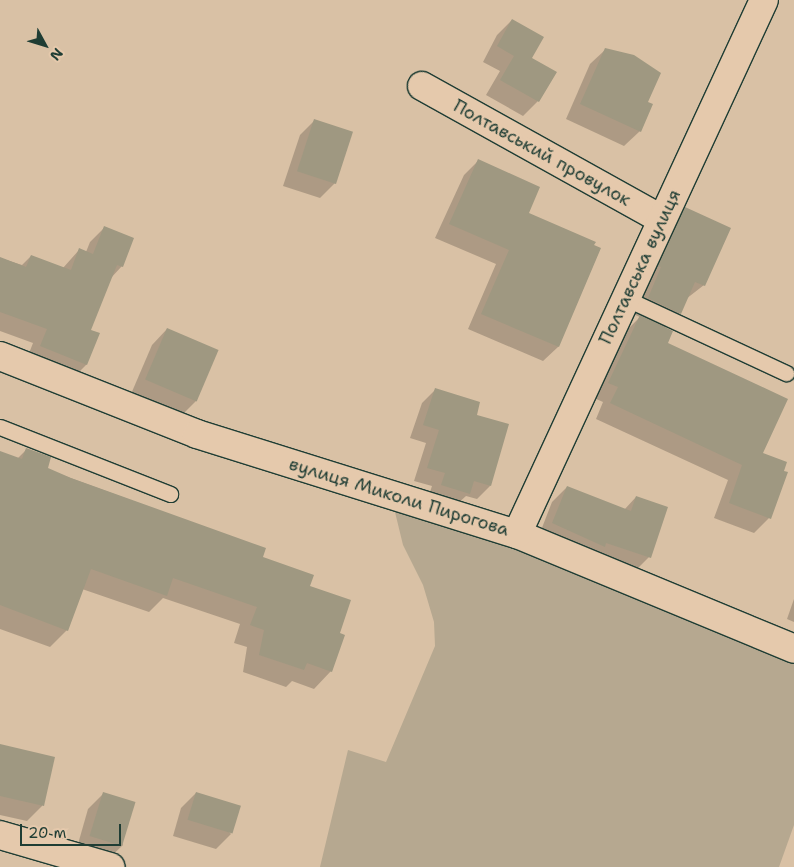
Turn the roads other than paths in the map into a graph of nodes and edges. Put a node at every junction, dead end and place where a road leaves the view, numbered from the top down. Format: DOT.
graph roads {
  1 [pos="764,0"];
  2 [pos="422,86"];
  3 [pos="661,219"];
  4 [pos="625,298"];
  5 [pos="0,356"];
  6 [pos="786,373"];
  7 [pos="0,427"];
  8 [pos="170,494"];
  9 [pos="517,534"];
  10 [pos="794,649"];
  11 [pos="0,835"];
  12 [pos="110,867"];
  1 -- 3 [label="street, Полтавська вулиця"];
  2 -- 3 [label="street, Полтавський провулок"];
  3 -- 4 [label="street, Полтавська вулиця"];
  4 -- 6 [label="lane"];
  4 -- 9 [label="street, Полтавська вулиця"];
  5 -- 9 [label="street, вулиця Миколи Пирогова"];
  7 -- 8 [label="lane"];
  9 -- 10 [label="street, вулиця Миколи Пирогова"];
  11 -- 12 [label="street"];
}
